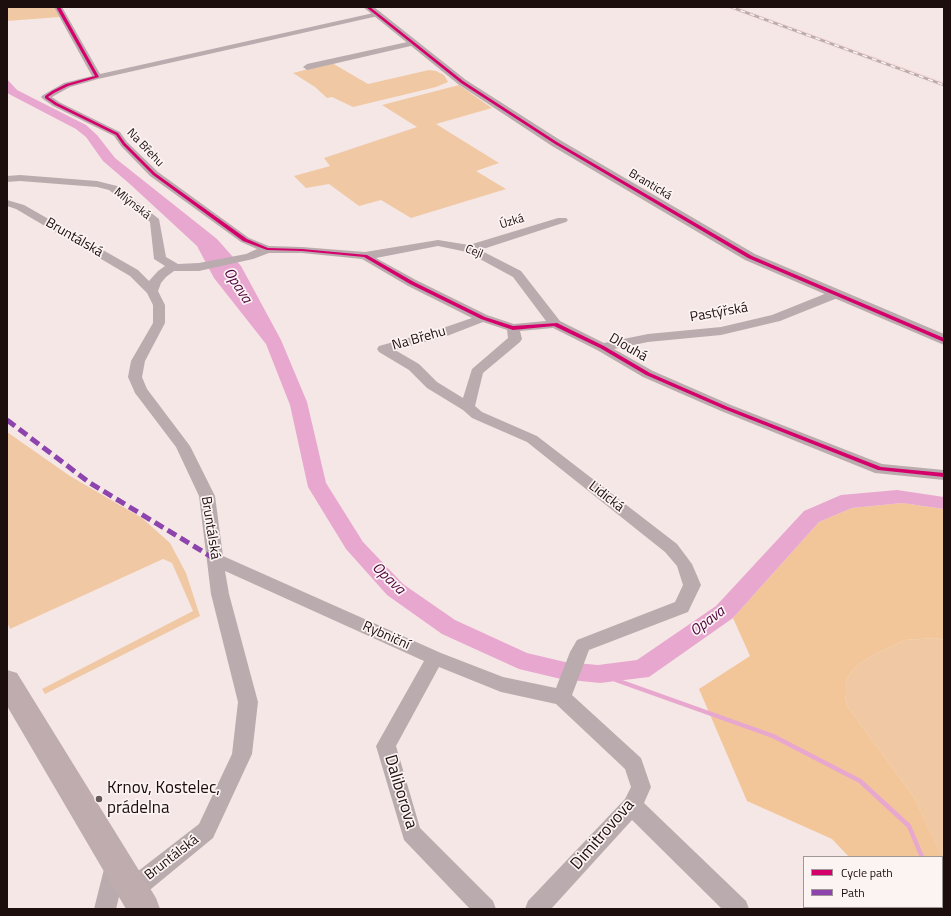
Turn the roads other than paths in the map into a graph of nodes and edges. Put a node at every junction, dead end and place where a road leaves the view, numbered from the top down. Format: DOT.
graph roads {
  1 [pos="58,7"];
  2 [pos="373,11"];
  3 [pos="412,43"];
  4 [pos="307,67"];
  5 [pos="97,77"];
  6 [pos="7,179"];
  7 [pos="7,203"];
  8 [pos="562,220"];
  9 [pos="267,249"];
  10 [pos="470,249"];
  11 [pos="365,256"];
  12 [pos="172,266"];
  13 [pos="152,291"];
  14 [pos="836,294"];
  15 [pos="483,318"];
  16 [pos="555,324"];
  17 [pos="513,328"];
  18 [pos="944,340"];
  19 [pos="602,347"];
  20 [pos="468,406"];
  21 [pos="944,475"];
  22 [pos="215,559"];
  23 [pos="435,658"];
  24 [pos="7,681"];
  25 [pos="564,691"];
  26 [pos="632,806"];
  27 [pos="131,888"];
  28 [pos="105,909"];
  29 [pos="485,909"];
  30 [pos="536,909"];
  31 [pos="738,909"];
  1 -- 5 [label="street"];
  2 -- 3 [label="street, Brantická"];
  2 -- 5 [label="street"];
  3 -- 4 [label="street"];
  3 -- 14 [label="street, Brantická"];
  5 -- 9 [label="street, Na Břehu"];
  6 -- 12 [label="street, Mlýnská"];
  7 -- 13 [label="street, Bruntálská"];
  8 -- 10 [label="street, Úzká"];
  9 -- 11 [label="street, Na Břehu"];
  9 -- 12 [label="street"];
  10 -- 11 [label="street, Cejl"];
  10 -- 16 [label="street, Cejl"];
  11 -- 15 [label="street"];
  12 -- 13 [label="street"];
  13 -- 22 [label="street, Bruntálská"];
  14 -- 18 [label="street, Brantická"];
  14 -- 19 [label="street, Pastýřská"];
  15 -- 17 [label="street"];
  15 -- 20 [label="street, Na Břehu"];
  16 -- 17 [label="street"];
  16 -- 19 [label="street, Dlouhá"];
  17 -- 20 [label="street"];
  19 -- 21 [label="street, Dlouhá"];
  20 -- 25 [label="street, Lidická"];
  22 -- 23 [label="street, Rybniční"];
  22 -- 27 [label="street, Bruntálská"];
  23 -- 25 [label="street, Rybniční"];
  23 -- 29 [label="street, Daliborova"];
  24 -- 27 [label="main road"];
  25 -- 26 [label="street, Dimitrovova"];
  26 -- 30 [label="street, Dimitrovova"];
  26 -- 31 [label="street"];
  27 -- 28 [label="street"];
}
